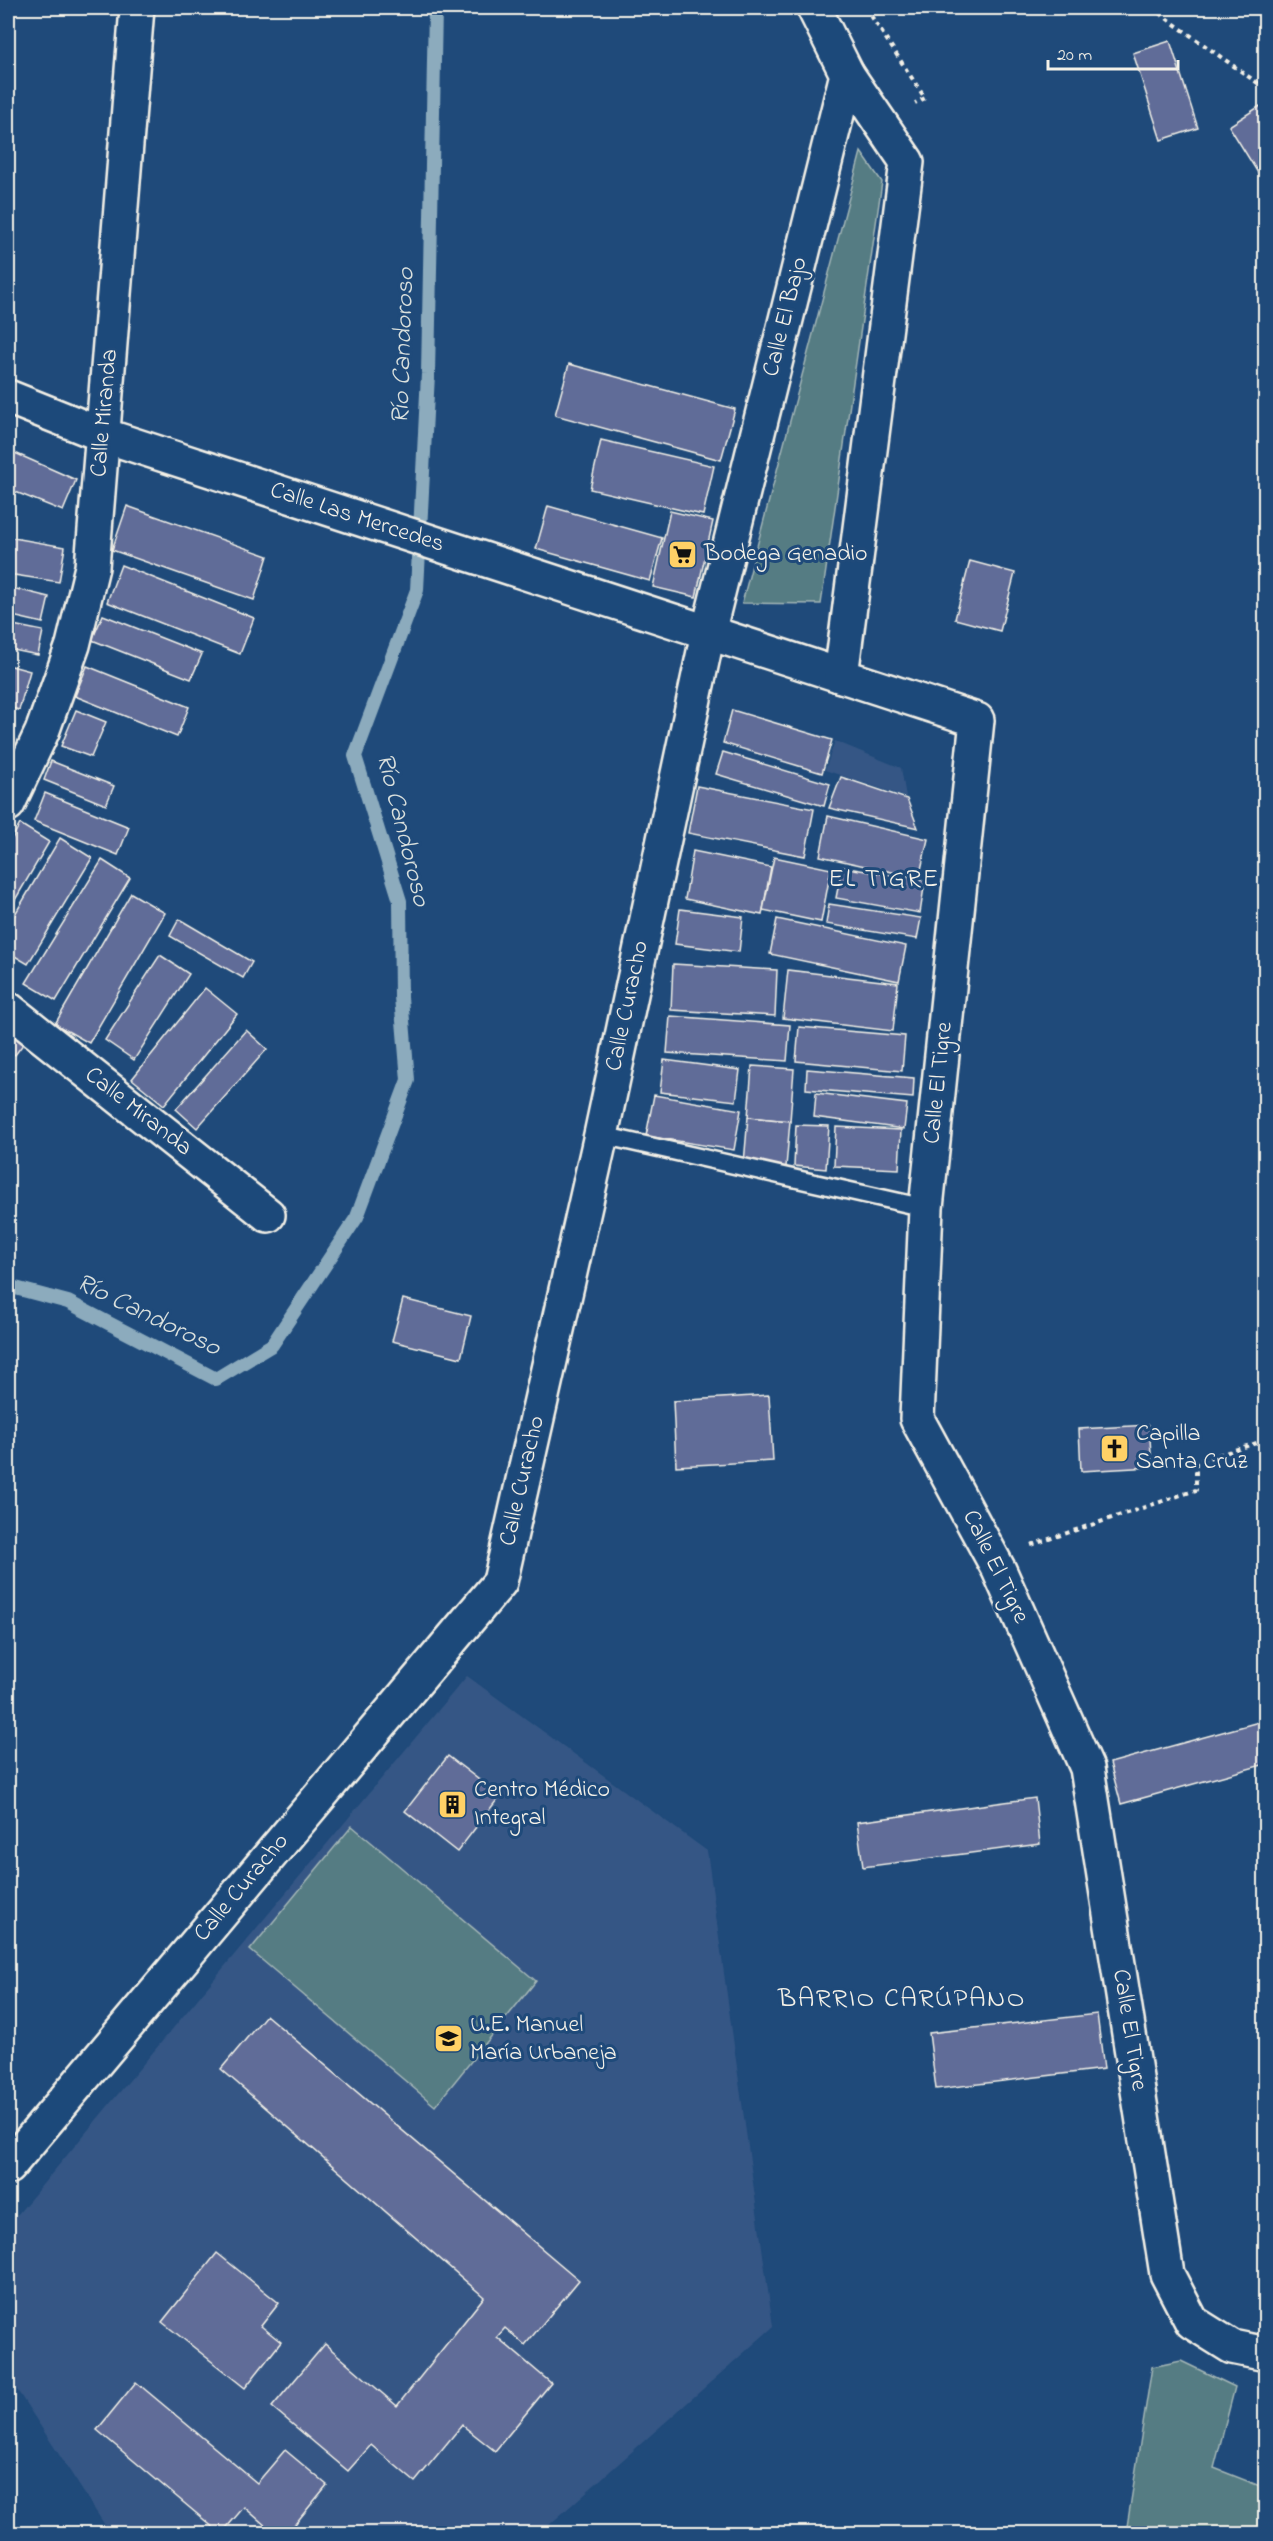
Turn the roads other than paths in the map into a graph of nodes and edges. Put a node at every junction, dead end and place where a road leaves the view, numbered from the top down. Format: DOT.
graph roads {
  1 [pos="137,8"];
  2 [pos="814,8"];
  3 [pos="846,74"];
  4 [pos="8,397"];
  5 [pos="103,435"];
  6 [pos="708,633"];
  7 [pos="841,676"];
  8 [pos="977,720"];
  9 [pos="8,804"];
  10 [pos="8,1009"];
  11 [pos="601,1135"];
  12 [pos="926,1208"];
  13 [pos="268,1215"];
  14 [pos="11,2154"];
  15 [pos="1266,2354"];
  1 -- 5 [label="street, Calle Miranda"];
  2 -- 3 [label="street"];
  3 -- 6 [label="street, Calle El Bajo"];
  3 -- 7 [label="street"];
  4 -- 5 [label="street, Calle Las Mercedes"];
  5 -- 6 [label="street, Calle Las Mercedes"];
  5 -- 9 [label="street, Calle Miranda"];
  6 -- 7 [label="street, Calle Las Mercedes"];
  6 -- 11 [label="street, Calle Curacho"];
  7 -- 8 [label="street, Calle Las Mercedes"];
  8 -- 12 [label="street, Calle El Tigre"];
  10 -- 13 [label="street, Calle Miranda"];
  11 -- 12 [label="lane"];
  11 -- 14 [label="street, Calle Curacho"];
  12 -- 15 [label="street, Calle El Tigre"];
}
